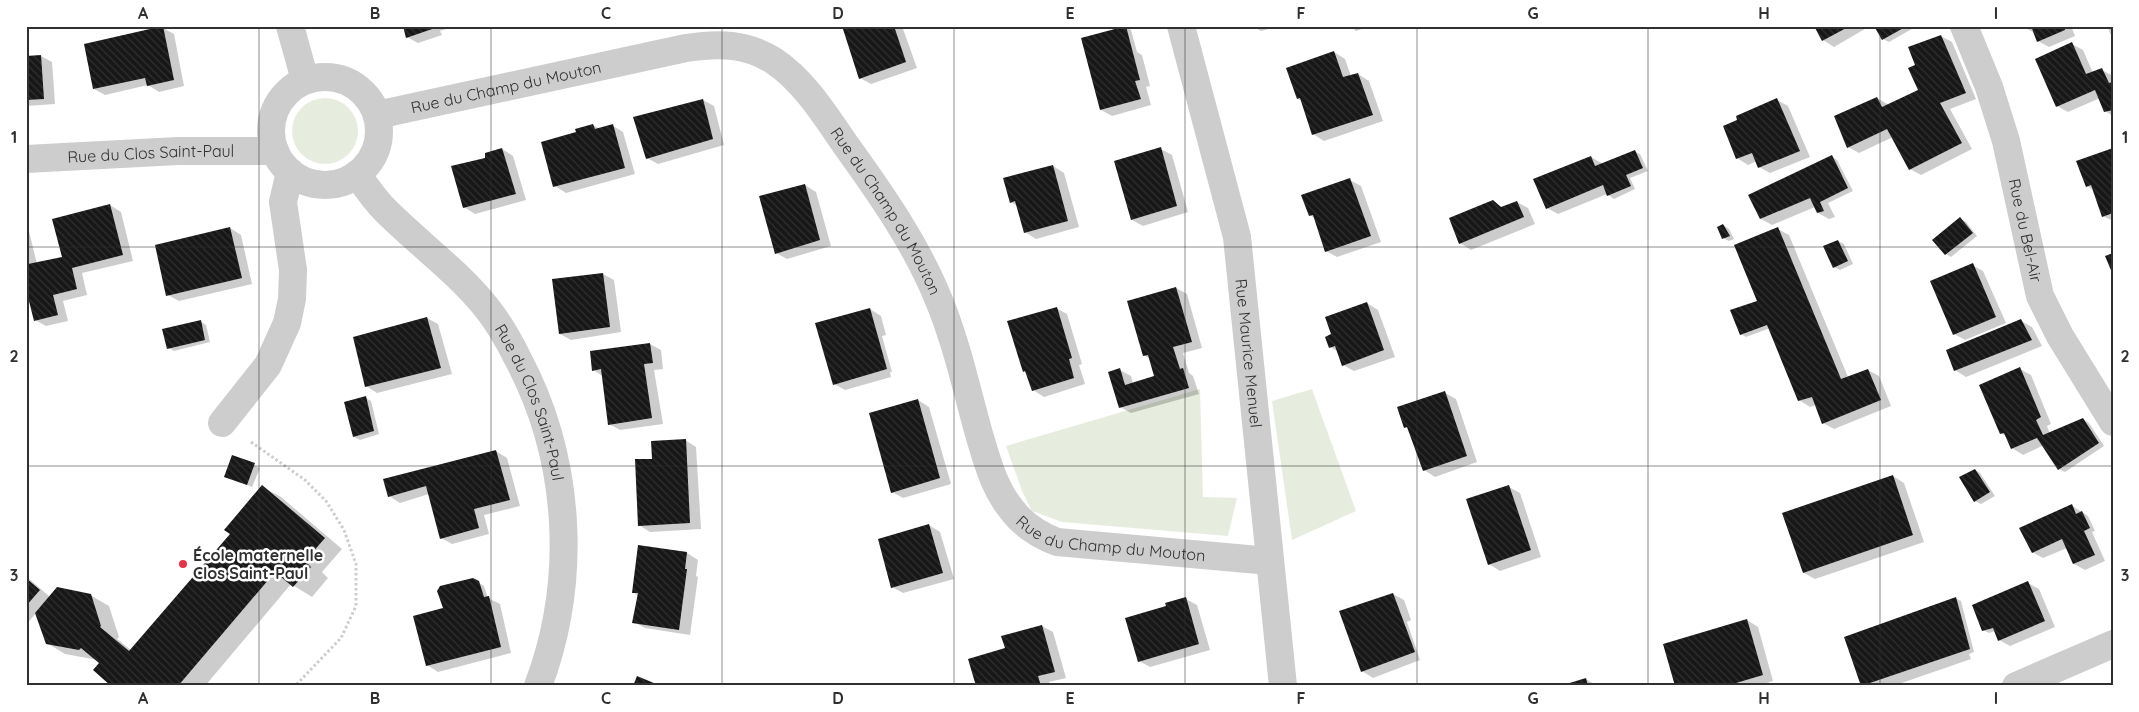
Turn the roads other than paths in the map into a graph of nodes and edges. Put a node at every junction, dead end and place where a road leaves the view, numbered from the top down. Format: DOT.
graph roads {
  1 [pos="290,26"];
  2 [pos="1181,26"];
  3 [pos="1964,26"];
  4 [pos="305,80"];
  5 [pos="377,115"];
  6 [pos="26,159"];
  7 [pos="282,162"];
  8 [pos="357,174"];
  9 [pos="2113,422"];
  10 [pos="222,423"];
  11 [pos="1270,560"];
  12 [pos="2113,644"];
  13 [pos="538,686"];
  14 [pos="1283,686"];
  15 [pos="2016,686"];
  1 -- 4 [label="street"];
  2 -- 11 [label="street, Rue Maurice Menuel"];
  3 -- 9 [label="street, Rue du Bel-Air"];
  4 -- 5 [label="street"];
  4 -- 7 [label="street"];
  5 -- 8 [label="street"];
  5 -- 11 [label="street, Rue du Champ du Mouton"];
  6 -- 7 [label="street, Rue du Clos Saint-Paul"];
  7 -- 8 [label="street"];
  7 -- 10 [label="street"];
  8 -- 13 [label="street, Rue du Clos Saint-Paul"];
  11 -- 14 [label="street, Rue Maurice Menuel"];
  12 -- 15 [label="street"];
}
